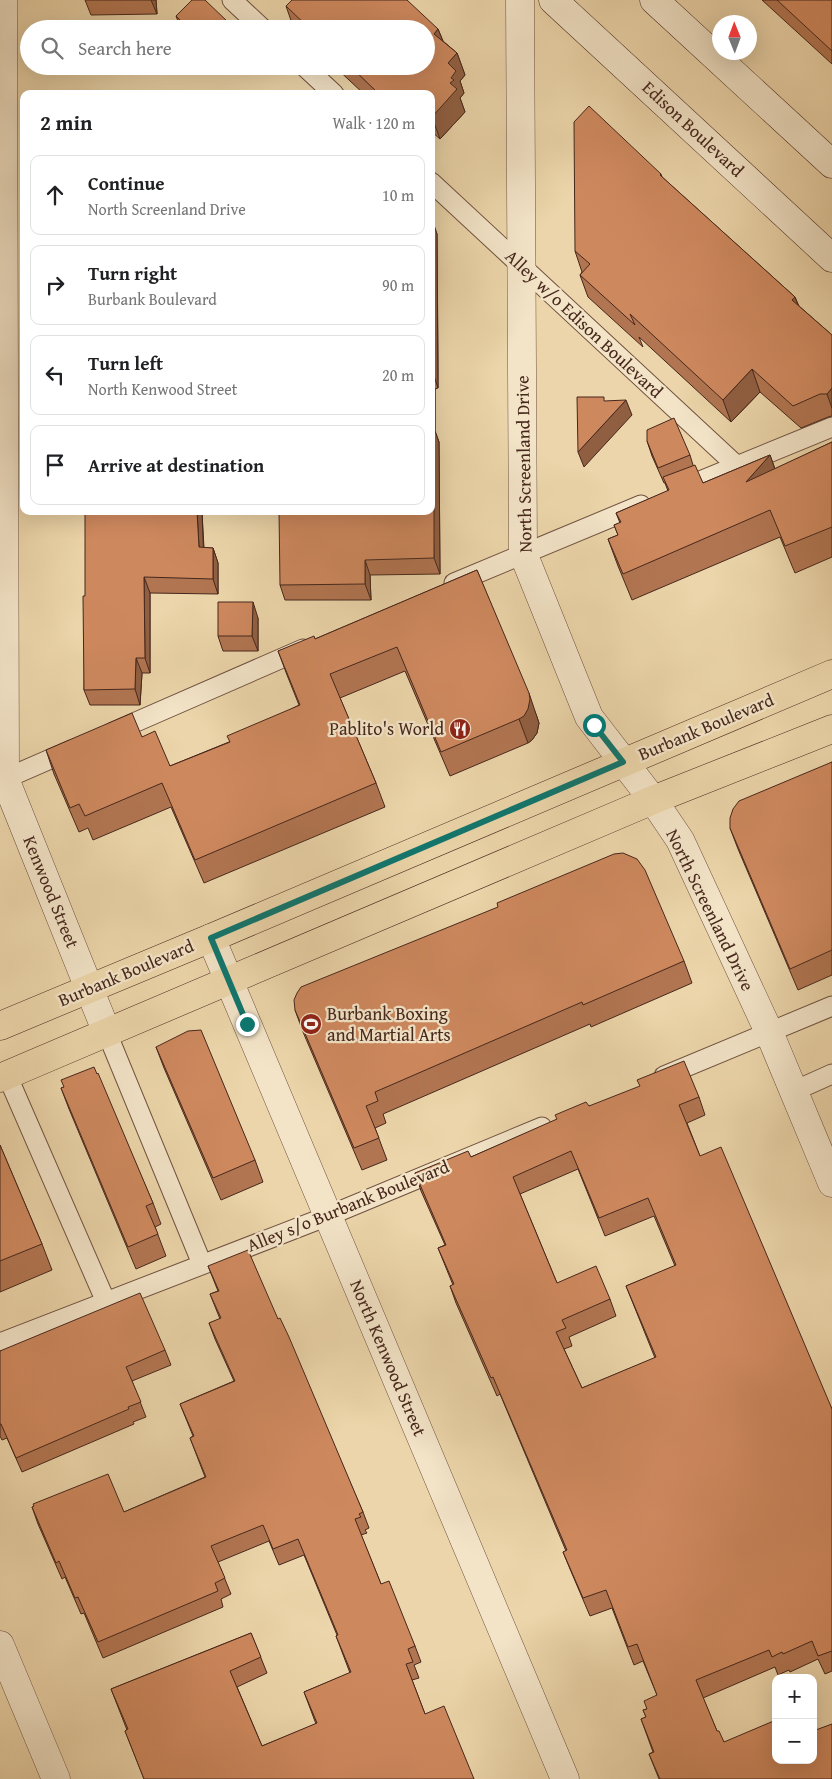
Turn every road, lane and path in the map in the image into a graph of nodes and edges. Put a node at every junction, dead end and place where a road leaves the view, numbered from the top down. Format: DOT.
graph roads {
  1 [pos="3,0"];
  2 [pos="232,0"];
  3 [pos="520,0"];
  4 [pos="554,0"];
  5 [pos="654,0"];
  6 [pos="253,20"];
  7 [pos="314,75"];
  8 [pos="330,90"];
  9 [pos="832,164"];
  10 [pos="435,186"];
  11 [pos="832,258"];
  12 [pos="521,264"];
  13 [pos="832,427"];
  14 [pos="737,466"];
  15 [pos="523,553"];
  16 [pos="441,589"];
  17 [pos="323,640"];
  18 [pos="832,674"];
  19 [pos="832,729"];
  20 [pos="623,762"];
  21 [pos="2,780"];
  22 [pos="653,800"];
  23 [pos="211,938"];
  24 [pos="229,981"];
  25 [pos="89,989"];
  26 [pos="832,1006"];
  27 [pos="0,1026"];
  28 [pos="107,1032"];
  29 [pos="769,1032"];
  30 [pos="832,1074"];
  31 [pos="3,1076"];
  32 [pos="650,1082"];
  33 [pos="794,1090"];
  34 [pos="558,1120"];
  35 [pos="832,1182"];
  36 [pos="328,1216"];
  37 [pos="202,1264"];
  38 [pos="106,1302"];
  39 [pos="0,1343"];
  40 [pos="0,1645"];
  41 [pos="56,1779"];
  42 [pos="565,1779"];
  1 -- 21 [label="street, Kenwood Street"];
  2 -- 6 [label="lane"];
  3 -- 12 [label="street, North Screenland Drive"];
  4 -- 11 [label="street, Edison Boulevard"];
  5 -- 9 [label="street"];
  7 -- 8 [label="lane"];
  10 -- 12 [label="lane, Alley w/o Edison Boulevard"];
  12 -- 14 [label="lane, Alley w/o Edison Boulevard"];
  12 -- 15 [label="street, North Screenland Drive"];
  13 -- 14 [label="lane"];
  14 -- 15 [label="lane"];
  15 -- 16 [label="lane"];
  15 -- 20 [label="street, North Screenland Drive"];
  17 -- 21 [label="lane"];
  18 -- 20 [label="main road, Burbank Boulevard"];
  19 -- 22 [label="main road"];
  20 -- 22 [label="street, North Screenland Drive"];
  20 -- 23 [label="main road, Burbank Boulevard"];
  21 -- 25 [label="street, Kenwood Street"];
  22 -- 24 [label="main road"];
  22 -- 29 [label="street, North Screenland Drive"];
  23 -- 24 [label="street, North Kenwood Street"];
  23 -- 25 [label="main road, Burbank Boulevard"];
  24 -- 28 [label="main road"];
  24 -- 36 [label="street, North Kenwood Street"];
  25 -- 27 [label="main road, Burbank Boulevard"];
  25 -- 28 [label="street, Kenwood Street"];
  26 -- 29 [label="lane"];
  28 -- 31 [label="main road"];
  28 -- 37 [label="lane"];
  29 -- 32 [label="lane"];
  29 -- 33 [label="street, North Screenland Drive"];
  30 -- 33 [label="lane"];
  31 -- 38 [label="lane"];
  33 -- 35 [label="street, North Screenland Drive"];
  34 -- 36 [label="lane, Alley s/o Burbank Boulevard"];
  36 -- 37 [label="lane, Alley s/o Burbank Boulevard"];
  36 -- 42 [label="street, North Kenwood Street"];
  37 -- 38 [label="lane, Alley s/o Burbank Boulevard"];
  38 -- 39 [label="lane, Alley s/o Burbank Boulevard"];
  40 -- 41 [label="street"];
}
